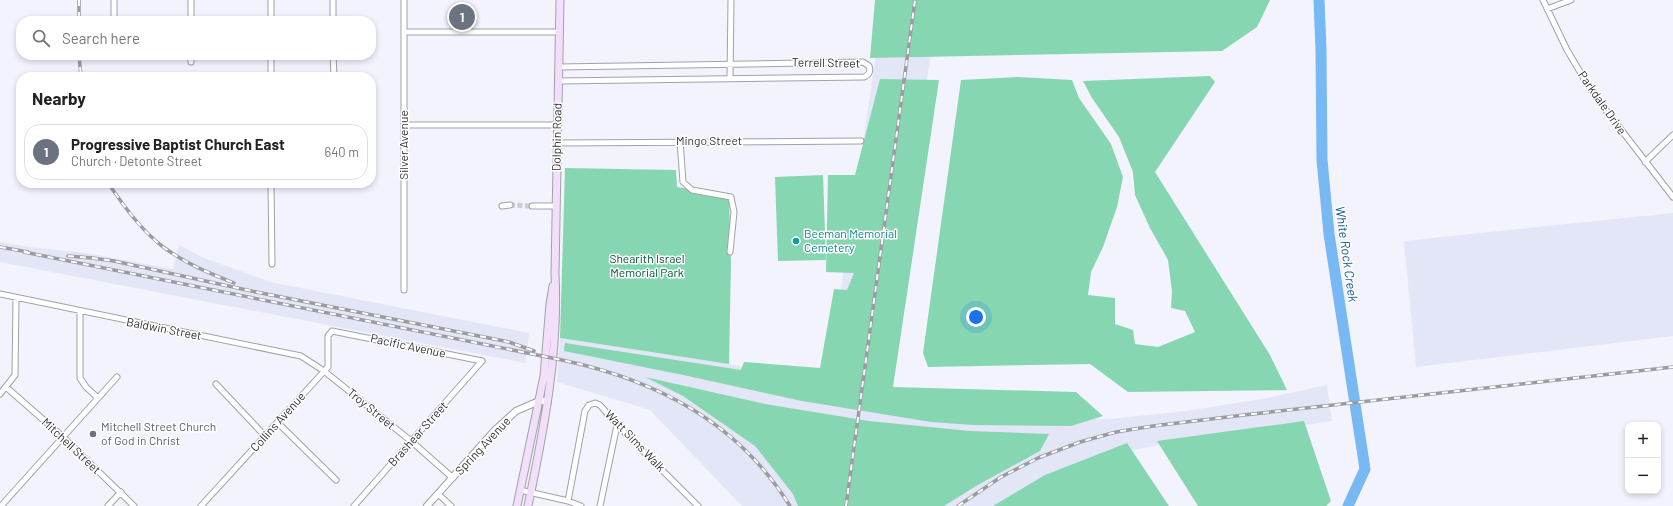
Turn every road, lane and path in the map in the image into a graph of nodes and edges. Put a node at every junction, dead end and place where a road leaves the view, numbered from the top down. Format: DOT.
graph roads {
  1 [pos="114,0"];
  2 [pos="190,0"];
  3 [pos="271,0"];
  4 [pos="333,0"];
  5 [pos="404,0"];
  6 [pos="560,0"];
  7 [pos="731,0"];
  8 [pos="1543,0"];
  9 [pos="1571,0"];
  10 [pos="1547,9"];
  11 [pos="114,16"];
  12 [pos="191,16"];
  13 [pos="271,16"];
  14 [pos="333,16"];
  15 [pos="404,32"];
  16 [pos="560,32"];
  17 [pos="271,60"];
  18 [pos="334,60"];
  19 [pos="731,63"];
  20 [pos="559,67"];
  21 [pos="271,72"];
  22 [pos="334,72"];
  23 [pos="730,78"];
  24 [pos="558,81"];
  25 [pos="404,125"];
  26 [pos="558,125"];
  27 [pos="1673,135"];
  28 [pos="680,141"];
  29 [pos="861,141"];
  30 [pos="557,143"];
  31 [pos="1646,162"];
  32 [pos="271,188"];
  33 [pos="1673,197"];
  34 [pos="510,205"];
  35 [pos="502,206"];
  36 [pos="532,206"];
  37 [pos="556,206"];
  38 [pos="730,252"];
  39 [pos="272,264"];
  40 [pos="555,274"];
  41 [pos="404,290"];
  42 [pos="0,294"];
  43 [pos="16,298"];
  44 [pos="80,312"];
  45 [pos="334,331"];
  46 [pos="482,361"];
  47 [pos="324,371"];
  48 [pos="117,377"];
  49 [pos="216,384"];
  50 [pos="6,387"];
  51 [pos="0,394"];
  52 [pos="98,398"];
  53 [pos="539,401"];
  54 [pos="548,401"];
  55 [pos="278,423"];
  56 [pos="617,425"];
  57 [pos="265,436"];
  58 [pos="63,437"];
  59 [pos="411,441"];
  60 [pos="453,478"];
  61 [pos="336,480"];
  62 [pos="520,490"];
  63 [pos="121,492"];
  64 [pos="531,492"];
  65 [pos="438,494"];
  66 [pos="568,501"];
  67 [pos="1,506"];
  68 [pos="108,506"];
  69 [pos="134,506"];
  70 [pos="201,506"];
  71 [pos="354,506"];
  72 [pos="427,506"];
  73 [pos="451,506"];
  74 [pos="517,506"];
  75 [pos="528,506"];
  76 [pos="581,506"];
  77 [pos="600,506"];
  78 [pos="698,506"];
  1 -- 11 [label="street"];
  2 -- 12 [label="street"];
  3 -- 13 [label="street"];
  4 -- 14 [label="street"];
  5 -- 15 [label="street, Silver Avenue"];
  6 -- 16 [label="main road, Dolphin Road"];
  7 -- 19 [label="street"];
  8 -- 10 [label="street, Parkdale Drive"];
  9 -- 10 [label="street"];
  10 -- 31 [label="street, Parkdale Drive"];
  15 -- 16 [label="street"];
  15 -- 25 [label="street, Silver Avenue"];
  16 -- 20 [label="main road, Dolphin Road"];
  17 -- 21 [label="street"];
  18 -- 22 [label="street"];
  19 -- 20 [label="street, Terrell Street"];
  19 -- 23 [label="street"];
  19 -- 23 [label="street, Terrell Street"];
  20 -- 24 [label="main road, Dolphin Road"];
  23 -- 24 [label="street, Terrell Street"];
  24 -- 26 [label="main road, Dolphin Road"];
  25 -- 26 [label="street"];
  25 -- 41 [label="street, Silver Avenue"];
  26 -- 30 [label="main road, Dolphin Road"];
  27 -- 31 [label="street"];
  28 -- 29 [label="street, Mingo Street"];
  28 -- 30 [label="street, Mingo Street"];
  28 -- 38 [label="street"];
  30 -- 37 [label="main road, Dolphin Road"];
  31 -- 33 [label="street, Parkdale Drive"];
  32 -- 39 [label="street"];
  34 -- 35 [label="street"];
  36 -- 37 [label="street"];
  37 -- 40 [label="main road, Dolphin Road"];
  40 -- 53 [label="main road, Dolphin Road"];
  40 -- 54 [label="main road, Dolphin Road"];
  42 -- 43 [label="street, Baldwin Street"];
  43 -- 44 [label="street, Baldwin Street"];
  43 -- 50 [label="street"];
  44 -- 47 [label="street, Baldwin Street"];
  44 -- 52 [label="street"];
  45 -- 46 [label="street, Pacific Avenue"];
  45 -- 47 [label="street, Collins Avenue"];
  46 -- 59 [label="street, Brashear Street"];
  47 -- 55 [label="street, Collins Avenue"];
  47 -- 59 [label="street, Troy Street"];
  48 -- 52 [label="street"];
  49 -- 57 [label="street"];
  50 -- 51 [label="street"];
  50 -- 58 [label="street, Mitchell Street"];
  52 -- 58 [label="street"];
  53 -- 54 [label="street, Spring Avenue"];
  53 -- 60 [label="street, Spring Avenue"];
  53 -- 62 [label="main road, Dolphin Road"];
  54 -- 64 [label="main road, Dolphin Road"];
  55 -- 57 [label="street, Collins Avenue"];
  55 -- 61 [label="street"];
  56 -- 66 [label="street, Watt Sims Walk"];
  56 -- 77 [label="street"];
  56 -- 78 [label="street, Watt Sims Walk"];
  57 -- 70 [label="street, Collins Avenue"];
  58 -- 63 [label="street, Mitchell Street"];
  58 -- 67 [label="street"];
  59 -- 60 [label="street, Troy Street"];
  59 -- 71 [label="street, Brashear Street"];
  60 -- 65 [label="street, Spring Avenue"];
  62 -- 64 [label="street"];
  62 -- 74 [label="main road, Dolphin Road"];
  63 -- 68 [label="street"];
  63 -- 69 [label="street, Mitchell Street"];
  64 -- 66 [label="street"];
  64 -- 75 [label="main road, Dolphin Road"];
  65 -- 72 [label="street, Spring Avenue"];
  65 -- 73 [label="street"];
  66 -- 76 [label="street"];
}
